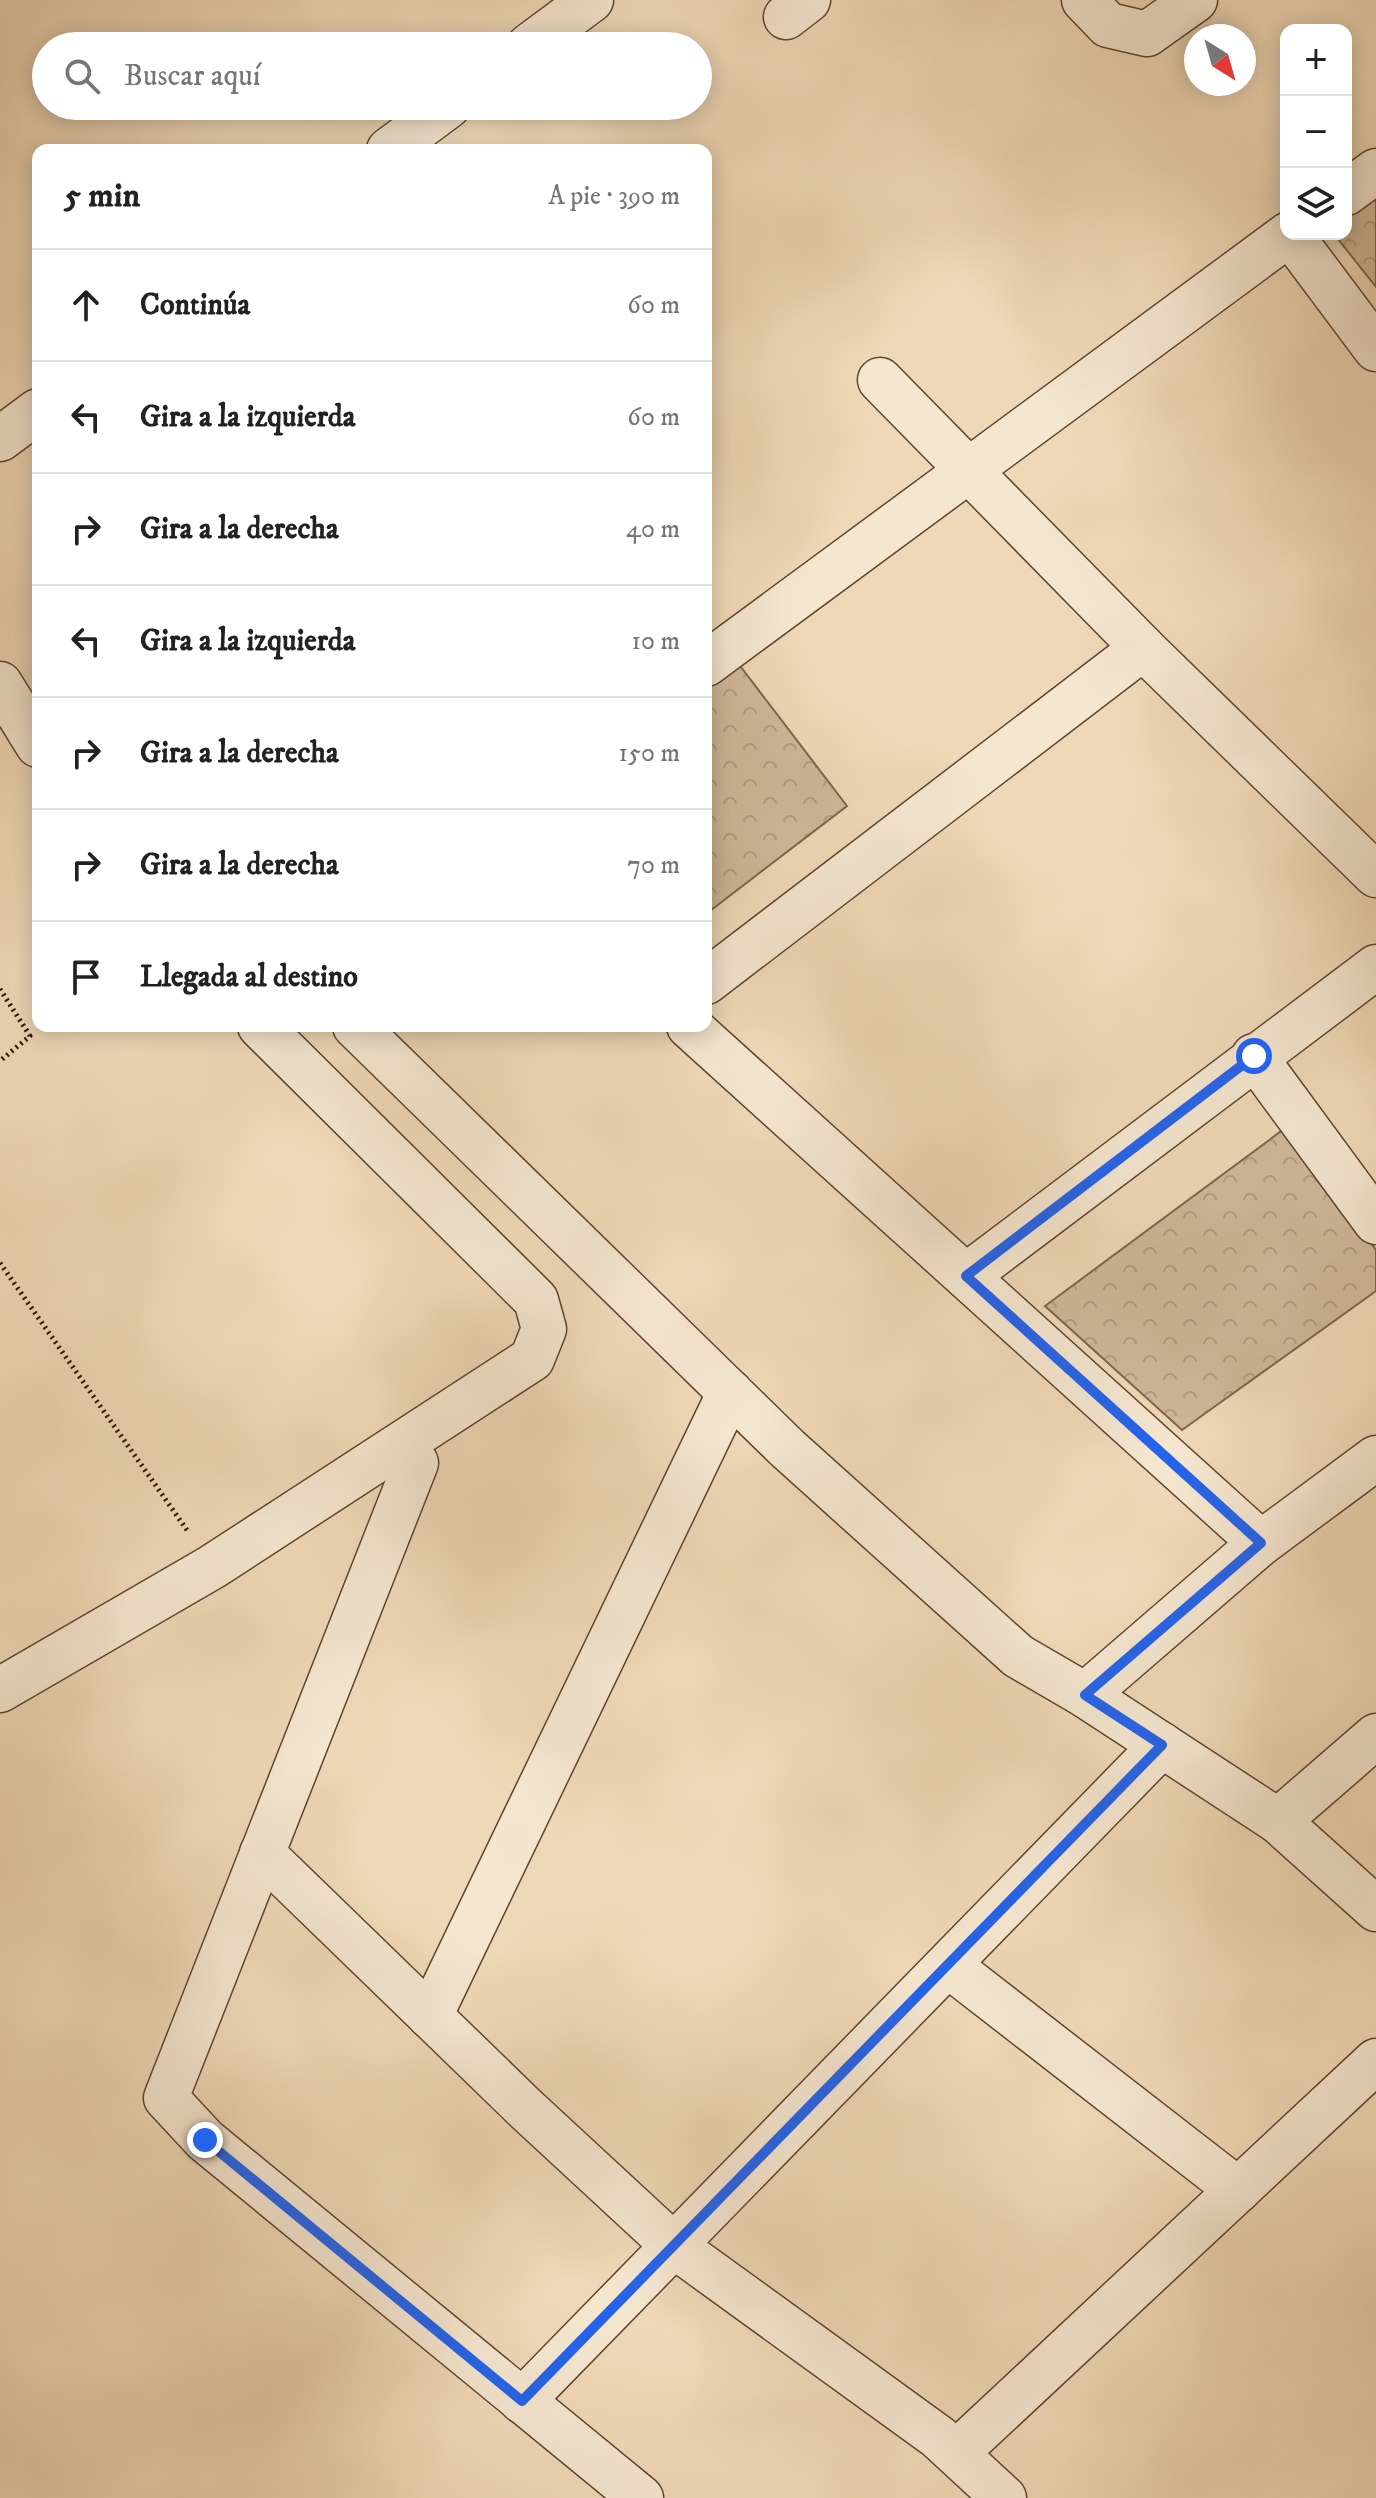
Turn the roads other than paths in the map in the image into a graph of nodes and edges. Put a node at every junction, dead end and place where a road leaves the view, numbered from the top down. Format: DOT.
graph roads {
  1 [pos="591,0"];
  2 [pos="1084,0"];
  3 [pos="1195,0"];
  4 [pos="548,32"];
  5 [pos="429,120"];
  6 [pos="397,144"];
  7 [pos="1376,171"];
  8 [pos="1352,189"];
  9 [pos="1282,240"];
  10 [pos="1294,240"];
  11 [pos="1376,349"];
  12 [pos="880,380"];
  13 [pos="32,415"];
  14 [pos="0,439"];
  15 [pos="970,471"];
  16 [pos="1143,648"];
  17 [pos="712,660"];
  18 [pos="0,684"];
  19 [pos="32,735"];
  20 [pos="1376,875"];
  21 [pos="1376,967"];
  22 [pos="712,977"];
  23 [pos="266,1032"];
  24 [pos="361,1032"];
  25 [pos="696,1032"];
  26 [pos="1254,1056"];
  27 [pos="1376,1222"];
  28 [pos="966,1276"];
  29 [pos="730,1392"];
  30 [pos="1376,1458"];
  31 [pos="416,1463"];
  32 [pos="1261,1543"];
  33 [pos="0,1690"];
  34 [pos="1085,1695"];
  35 [pos="1376,1736"];
  36 [pos="1162,1745"];
  37 [pos="1278,1821"];
  38 [pos="262,1853"];
  39 [pos="1376,1909"];
  40 [pos="948,1965"];
  41 [pos="430,2016"];
  42 [pos="1376,2061"];
  43 [pos="1238,2190"];
  44 [pos="673,2245"];
  45 [pos="522,2401"];
  46 [pos="956,2453"];
  47 [pos="641,2498"];
  48 [pos="1004,2498"];
  1 -- 4 [label="street"];
  2 -- 3 [label="street"];
  5 -- 6 [label="street"];
  7 -- 8 [label="street"];
  9 -- 15 [label="street"];
  10 -- 11 [label="street"];
  12 -- 15 [label="street"];
  13 -- 14 [label="street"];
  15 -- 16 [label="street"];
  15 -- 17 [label="street"];
  16 -- 20 [label="street"];
  16 -- 22 [label="street"];
  18 -- 19 [label="street"];
  21 -- 26 [label="street"];
  23 -- 33 [label="street"];
  24 -- 29 [label="street"];
  25 -- 28 [label="street"];
  26 -- 27 [label="street"];
  26 -- 28 [label="street"];
  28 -- 32 [label="street"];
  29 -- 34 [label="street"];
  29 -- 41 [label="street"];
  30 -- 32 [label="street"];
  31 -- 38 [label="street"];
  32 -- 34 [label="street"];
  34 -- 36 [label="street"];
  35 -- 37 [label="street"];
  36 -- 37 [label="street"];
  36 -- 40 [label="street"];
  37 -- 39 [label="street"];
  38 -- 41 [label="street"];
  38 -- 45 [label="street"];
  40 -- 43 [label="street"];
  40 -- 44 [label="street"];
  41 -- 44 [label="street"];
  42 -- 43 [label="street"];
  43 -- 46 [label="street"];
  44 -- 45 [label="street"];
  44 -- 46 [label="street"];
  45 -- 47 [label="street"];
  46 -- 48 [label="street"];
}
